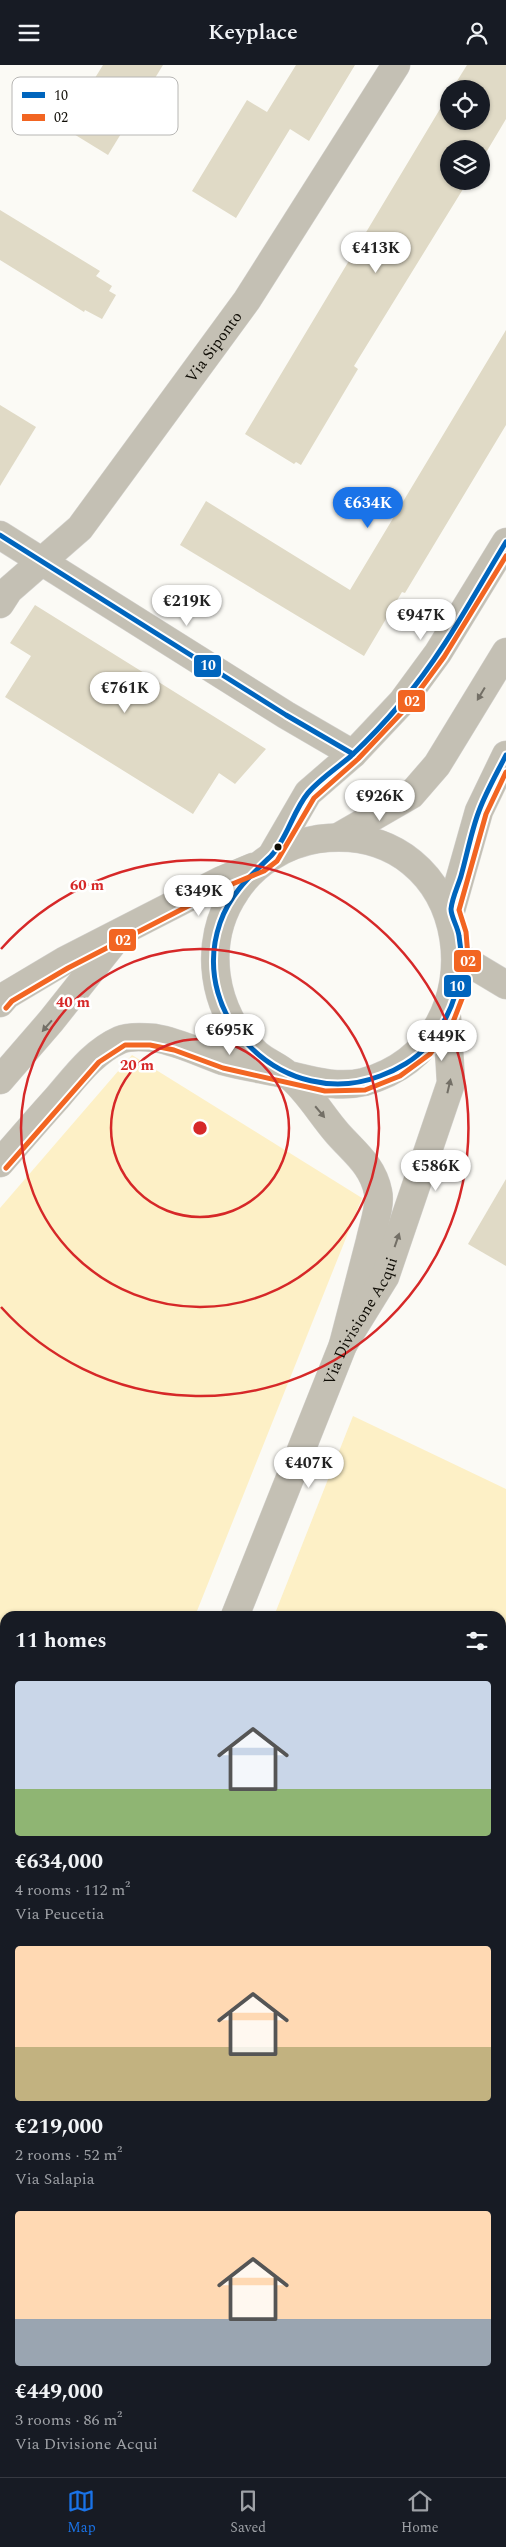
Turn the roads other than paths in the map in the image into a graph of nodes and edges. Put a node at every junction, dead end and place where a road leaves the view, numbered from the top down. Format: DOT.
graph roads {
  1 [pos="396,65"];
  2 [pos="0,535"];
  3 [pos="506,542"];
  4 [pos="42,561"];
  5 [pos="0,604"];
  6 [pos="506,652"];
  7 [pos="353,754"];
  8 [pos="506,755"];
  9 [pos="340,836"];
  10 [pos="266,860"];
  11 [pos="451,910"];
  12 [pos="121,933"];
  13 [pos="462,958"];
  14 [pos="506,985"];
  15 [pos="0,1003"];
  16 [pos="447,1018"];
  17 [pos="289,1075"];
  18 [pos="0,1080"];
  19 [pos="0,1163"];
  20 [pos="343,1345"];
  21 [pos="237,1611"];
  1 -- 4 [label="street, Via Siponto"];
  2 -- 4 [label="street"];
  3 -- 7 [label="street"];
  4 -- 5 [label="street, Via Siponto"];
  4 -- 7 [label="street"];
  6 -- 9 [label="street, one-way"];
  7 -- 10 [label="street"];
  8 -- 11 [label="street"];
  9 -- 10 [label="street"];
  9 -- 11 [label="street"];
  10 -- 12 [label="street"];
  10 -- 17 [label="street"];
  11 -- 13 [label="street"];
  12 -- 15 [label="street"];
  12 -- 18 [label="street, one-way"];
  13 -- 14 [label="street"];
  13 -- 16 [label="street"];
  16 -- 17 [label="street"];
  20 -- 16 [label="street, Via Divisione Acqui, one-way"];
  17 -- 19 [label="street"];
  17 -- 20 [label="street, one-way"];
  20 -- 21 [label="street, Via Divisione Acqui"];
}
